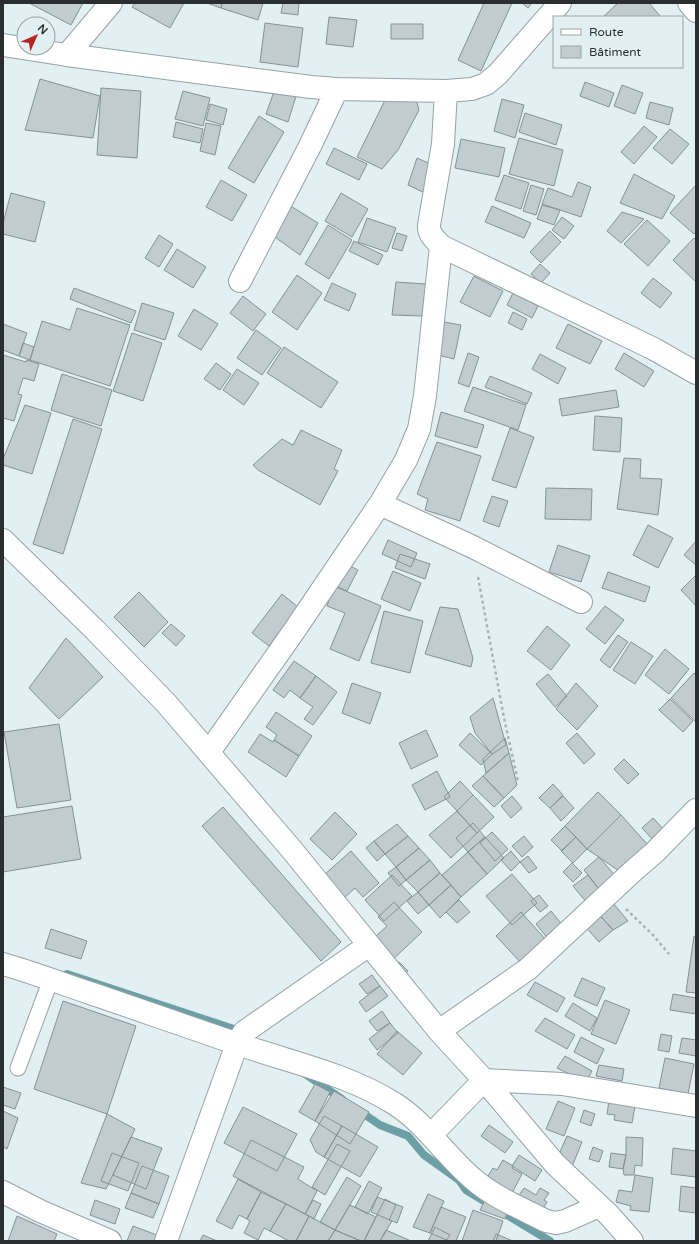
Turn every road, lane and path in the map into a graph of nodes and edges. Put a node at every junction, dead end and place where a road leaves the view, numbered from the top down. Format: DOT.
graph roads {
  1 [pos="111,3"];
  2 [pos="560,3"];
  3 [pos="689,3"];
  4 [pos="696,11"];
  5 [pos="3,45"];
  6 [pos="67,55"];
  7 [pos="337,89"];
  8 [pos="446,91"];
  9 [pos="440,246"];
  10 [pos="240,282"];
  11 [pos="696,373"];
  12 [pos="380,504"];
  13 [pos="3,540"];
  14 [pos="581,602"];
  15 [pos="484,612"];
  16 [pos="209,752"];
  17 [pos="518,781"];
  18 [pos="696,810"];
  19 [pos="610,894"];
  20 [pos="369,945"];
  21 [pos="669,954"];
  22 [pos="3,964"];
  23 [pos="51,979"];
  24 [pos="439,1031"];
  25 [pos="237,1044"];
  26 [pos="18,1068"];
  27 [pos="484,1080"];
  28 [pos="696,1106"];
  29 [pos="431,1136"];
  30 [pos="3,1192"];
  31 [pos="599,1206"];
  32 [pos="110,1241"];
  33 [pos="166,1241"];
  34 [pos="632,1241"];
  1 -- 6 [label="street"];
  2 -- 8 [label="street"];
  3 -- 4 [label="street"];
  5 -- 6 [label="street"];
  6 -- 7 [label="street"];
  7 -- 8 [label="street"];
  7 -- 10 [label="street"];
  8 -- 9 [label="street"];
  9 -- 11 [label="street"];
  9 -- 12 [label="street"];
  12 -- 14 [label="street"];
  12 -- 16 [label="street"];
  13 -- 16 [label="street"];
  15 -- 17 [label="path"];
  16 -- 20 [label="street"];
  18 -- 19 [label="street"];
  19 -- 21 [label="path"];
  19 -- 24 [label="street"];
  20 -- 24 [label="street"];
  20 -- 25 [label="street"];
  22 -- 23 [label="street"];
  23 -- 25 [label="street"];
  23 -- 26 [label="lane"];
  24 -- 27 [label="street"];
  25 -- 29 [label="street"];
  25 -- 33 [label="street"];
  27 -- 28 [label="street"];
  27 -- 29 [label="street"];
  27 -- 31 [label="street"];
  29 -- 31 [label="street"];
  30 -- 32 [label="street"];
  31 -- 34 [label="street"];
}
